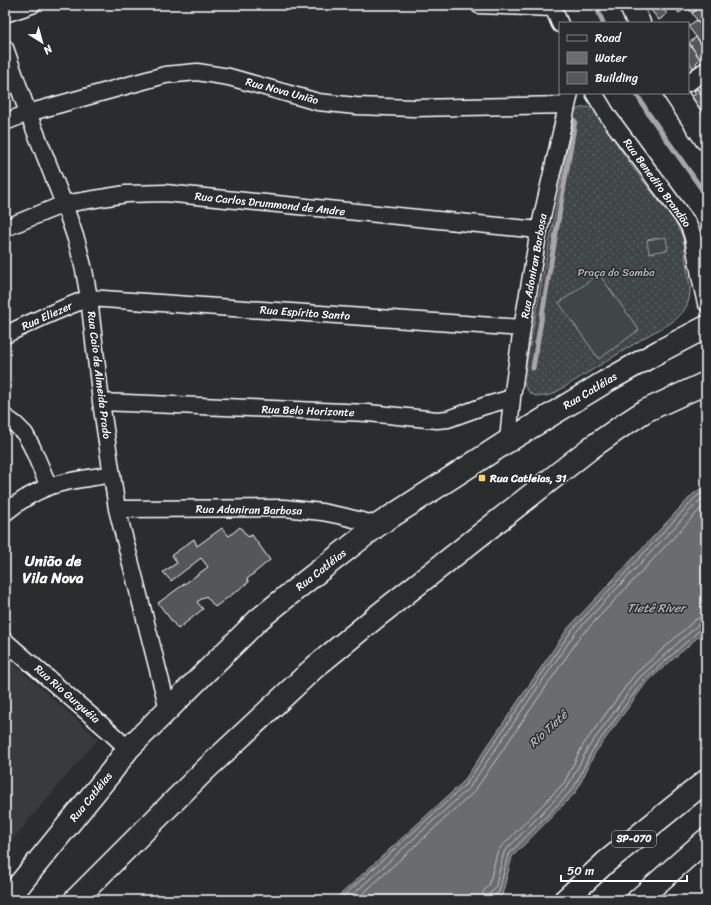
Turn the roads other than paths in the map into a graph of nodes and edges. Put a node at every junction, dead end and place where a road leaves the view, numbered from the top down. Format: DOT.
graph roads {
  1 [pos="32,5"];
  2 [pos="479,5"];
  3 [pos="630,5"];
  4 [pos="552,6"];
  5 [pos="5,14"];
  6 [pos="559,22"];
  7 [pos="638,22"];
  8 [pos="5,48"];
  9 [pos="706,70"];
  10 [pos="689,82"];
  11 [pos="595,94"];
  12 [pos="676,94"];
  13 [pos="569,99"];
  14 [pos="28,113"];
  15 [pos="5,122"];
  16 [pos="706,138"];
  17 [pos="64,204"];
  18 [pos="5,228"];
  19 [pos="539,230"];
  20 [pos="89,298"];
  21 [pos="706,303"];
  22 [pos="706,326"];
  23 [pos="522,328"];
  24 [pos="5,335"];
  25 [pos="706,382"];
  26 [pos="512,398"];
  27 [pos="101,402"];
  28 [pos="5,417"];
  29 [pos="508,441"];
  30 [pos="112,474"];
  31 [pos="49,487"];
  32 [pos="117,509"];
  33 [pos="5,513"];
  34 [pos="378,525"];
  35 [pos="5,641"];
  36 [pos="168,709"];
  37 [pos="128,750"];
  38 [pos="706,781"];
  39 [pos="706,840"];
  40 [pos="8,894"];
  41 [pos="75,900"];
  42 [pos="565,900"];
  43 [pos="638,900"];
  1 -- 5 [label="street"];
  2 -- 4 [label="street"];
  3 -- 7 [label="main road"];
  4 -- 6 [label="street"];
  8 -- 14 [label="street, Rua Caio de Almeida Prado"];
  9 -- 10 [label="street"];
  11 -- 21 [label="street, Rua Benedito Brandão"];
  12 -- 16 [label="main road"];
  13 -- 14 [label="street, Rua Nova União"];
  13 -- 19 [label="street, Rua Adoniran Barbosa"];
  14 -- 15 [label="street, Rua Nova União"];
  14 -- 17 [label="street, Rua Caio de Almeida Prado"];
  17 -- 18 [label="street, Rua Carlos Drummond de Andre"];
  17 -- 19 [label="street, Rua Carlos Drummond de Andre"];
  17 -- 20 [label="street, Rua Caio de Almeida Prado"];
  19 -- 23 [label="street, Rua Adoniran Barbosa"];
  20 -- 23 [label="street, Rua Espírito Santo"];
  20 -- 24 [label="street, Rua Eliezer"];
  20 -- 27 [label="street, Rua Caio de Almeida Prado"];
  22 -- 29 [label="main road, Rua Catléias"];
  23 -- 26 [label="street, Rua Adoniran Barbosa"];
  25 -- 41 [label="main road"];
  26 -- 27 [label="street, Rua Belo Horizonte"];
  26 -- 29 [label="street, Rua Adoniran Barbosa"];
  27 -- 30 [label="street, Rua Caio de Almeida Prado"];
  28 -- 31 [label="street"];
  29 -- 34 [label="main road, Rua Catléias"];
  30 -- 31 [label="street"];
  30 -- 32 [label="street, Rua Caio de Almeida Prado"];
  31 -- 33 [label="street"];
  32 -- 34 [label="street, Rua Adoniran Barbosa"];
  32 -- 36 [label="street, Rua Caio de Almeida Prado"];
  34 -- 36 [label="main road, Rua Catléias"];
  35 -- 37 [label="street, Rua Rio Gurguéia"];
  36 -- 37 [label="main road, Rua Catléias"];
  37 -- 40 [label="main road, Rua Catléias"];
  38 -- 42 [label="main road, SP-070"];
  39 -- 43 [label="main road"];
}
